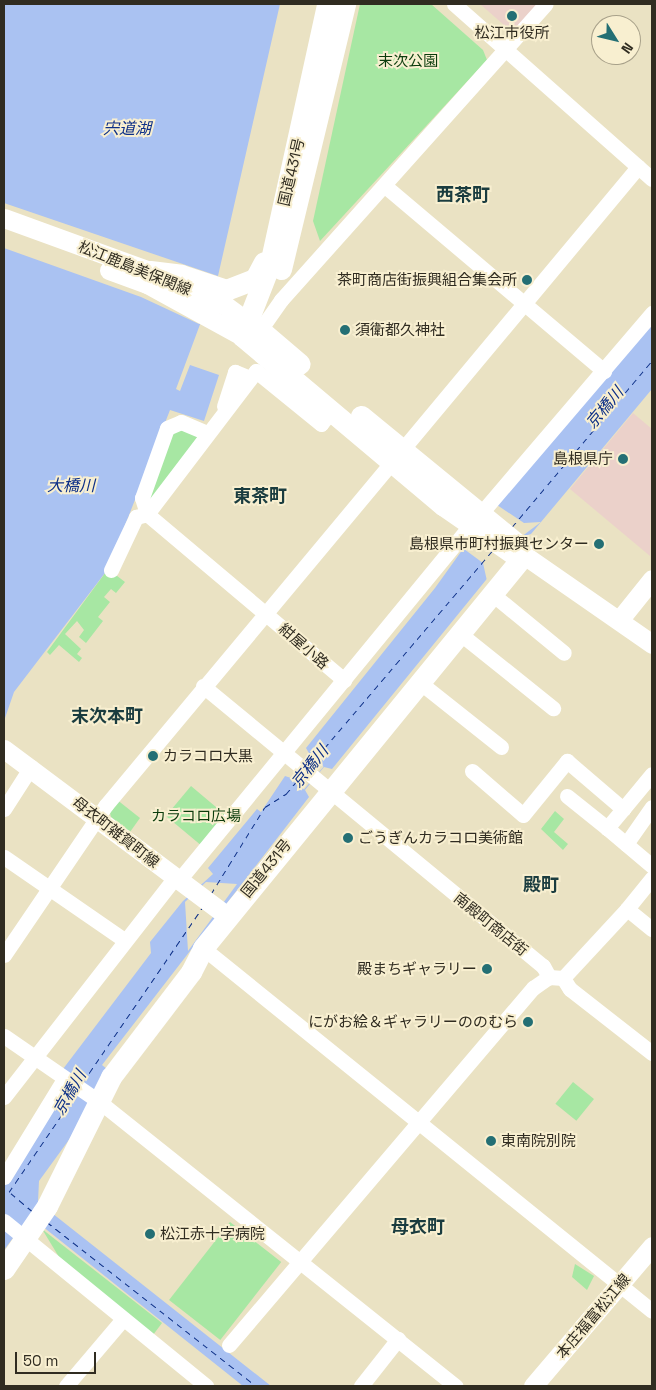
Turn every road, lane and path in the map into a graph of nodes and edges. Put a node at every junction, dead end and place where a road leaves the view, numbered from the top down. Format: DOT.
graph roads {
  1 [pos="327,4"];
  2 [pos="346,4"];
  3 [pos="454,4"];
  4 [pos="546,4"];
  5 [pos="507,50"];
  6 [pos="648,174"];
  7 [pos="385,186"];
  8 [pos="4,218"];
  9 [pos="4,232"];
  10 [pos="276,239"];
  11 [pos="150,271"];
  12 [pos="206,298"];
  13 [pos="524,304"];
  14 [pos="652,313"];
  15 [pos="250,329"];
  16 [pos="604,371"];
  17 [pos="333,409"];
  18 [pos="207,433"];
  19 [pos="398,456"];
  20 [pos="147,514"];
  21 [pos="479,520"];
  22 [pos="518,550"];
  23 [pos="110,570"];
  24 [pos="652,579"];
  25 [pos="491,592"];
  26 [pos="265,612"];
  27 [pos="620,619"];
  28 [pos="458,632"];
  29 [pos="652,644"];
  30 [pos="564,653"];
  31 [pos="344,680"];
  32 [pos="418,681"];
  33 [pos="203,686"];
  34 [pos="552,708"];
  35 [pos="501,747"];
  36 [pos="4,749"];
  37 [pos="284,753"];
  38 [pos="31,767"];
  39 [pos="472,772"];
  40 [pos="652,774"];
  41 [pos="322,785"];
  42 [pos="638,790"];
  43 [pos="567,796"];
  44 [pos="652,802"];
  45 [pos="652,806"];
  46 [pos="4,809"];
  47 [pos="622,809"];
  48 [pos="97,817"];
  49 [pos="607,828"];
  50 [pos="626,844"];
  51 [pos="4,857"];
  52 [pos="652,866"];
  53 [pos="652,878"];
  54 [pos="181,882"];
  55 [pos="50,888"];
  56 [pos="627,909"];
  57 [pos="224,913"];
  58 [pos="652,929"];
  59 [pos="123,940"];
  60 [pos="203,948"];
  61 [pos="4,955"];
  62 [pos="556,978"];
  63 [pos="4,1036"];
  64 [pos="652,1054"];
  65 [pos="32,1056"];
  66 [pos="66,1079"];
  67 [pos="4,1097"];
  68 [pos="99,1102"];
  69 [pos="419,1121"];
  70 [pos="4,1177"];
  71 [pos="4,1221"];
  72 [pos="27,1231"];
  73 [pos="652,1246"];
  74 [pos="300,1259"];
  75 [pos="4,1269"];
  76 [pos="619,1285"];
  77 [pos="652,1311"];
  78 [pos="123,1319"];
  79 [pos="398,1339"];
  80 [pos="229,1345"];
  81 [pos="66,1386"];
  82 [pos="206,1386"];
  83 [pos="361,1386"];
  84 [pos="456,1386"];
  85 [pos="533,1386"];
  1 -- 10 [label="highway, 国道431号"];
  2 -- 15 [label="highway, 国道431号"];
  3 -- 5 [label="street"];
  4 -- 5 [label="street"];
  5 -- 6 [label="street"];
  5 -- 7 [label="street"];
  6 -- 13 [label="street"];
  7 -- 13 [label="street"];
  7 -- 15 [label="street"];
  8 -- 11 [label="main road, 松江鹿島美保関線"];
  9 -- 12 [label="main road, 松江鹿島美保関線"];
  10 -- 12 [label="highway"];
  10 -- 15 [label="highway, 国道431号"];
  11 -- 12 [label="highway"];
  12 -- 15 [label="main road, 松江鹿島美保関線"];
  13 -- 16 [label="street"];
  13 -- 19 [label="street"];
  14 -- 16 [label="street"];
  15 -- 17 [label="highway"];
  15 -- 19 [label="highway"];
  16 -- 21 [label="street"];
  17 -- 18 [label="street"];
  17 -- 19 [label="highway"];
  18 -- 20 [label="street"];
  18 -- 20 [label="street"];
  19 -- 21 [label="highway"];
  19 -- 26 [label="street"];
  20 -- 23 [label="street"];
  20 -- 26 [label="street, 紺屋小路"];
  21 -- 22 [label="highway"];
  21 -- 31 [label="street"];
  22 -- 25 [label="highway, 国道431号"];
  22 -- 27 [label="main road"];
  24 -- 27 [label="main road"];
  25 -- 28 [label="highway, 国道431号"];
  25 -- 30 [label="street"];
  26 -- 31 [label="street, 紺屋小路"];
  26 -- 33 [label="street"];
  27 -- 29 [label="main road"];
  28 -- 32 [label="highway, 国道431号"];
  28 -- 34 [label="street"];
  31 -- 37 [label="street"];
  32 -- 35 [label="street"];
  32 -- 41 [label="highway, 国道431号"];
  33 -- 37 [label="street, 南殿町商店街"];
  33 -- 48 [label="street"];
  36 -- 38 [label="main road, 母衣町雑賀町線"];
  37 -- 41 [label="street, 南殿町商店街"];
  37 -- 54 [label="street"];
  38 -- 46 [label="street"];
  38 -- 48 [label="main road, 母衣町雑賀町線"];
  39 -- 47 [label="street"];
  40 -- 42 [label="street"];
  41 -- 57 [label="highway, 国道431号"];
  41 -- 62 [label="street, 南殿町商店街"];
  42 -- 44 [label="street"];
  42 -- 47 [label="street"];
  43 -- 49 [label="street"];
  45 -- 50 [label="street"];
  47 -- 49 [label="street"];
  48 -- 54 [label="main road, 母衣町雑賀町線"];
  48 -- 55 [label="street"];
  49 -- 50 [label="street"];
  50 -- 52 [label="street"];
  51 -- 55 [label="street"];
  53 -- 56 [label="street"];
  54 -- 57 [label="main road, 母衣町雑賀町線"];
  54 -- 59 [label="street"];
  55 -- 59 [label="street"];
  55 -- 61 [label="street"];
  56 -- 58 [label="street"];
  56 -- 62 [label="street"];
  57 -- 60 [label="highway, 国道431号"];
  59 -- 65 [label="street"];
  60 -- 68 [label="highway, 国道431号"];
  60 -- 69 [label="street"];
  62 -- 64 [label="street, 南殿町商店街"];
  62 -- 69 [label="street"];
  63 -- 65 [label="street"];
  65 -- 66 [label="street"];
  65 -- 67 [label="street"];
  66 -- 68 [label="street"];
  66 -- 70 [label="street"];
  68 -- 72 [label="highway, 国道431号"];
  68 -- 74 [label="street"];
  69 -- 74 [label="street"];
  69 -- 76 [label="street"];
  71 -- 72 [label="street"];
  72 -- 75 [label="highway"];
  72 -- 78 [label="street"];
  73 -- 76 [label="main road, 本庄福富松江線"];
  74 -- 79 [label="street"];
  74 -- 80 [label="street"];
  76 -- 77 [label="street"];
  76 -- 85 [label="main road, 本庄福富松江線"];
  78 -- 81 [label="street"];
  78 -- 82 [label="street"];
  79 -- 83 [label="street"];
  79 -- 84 [label="street"];
}
